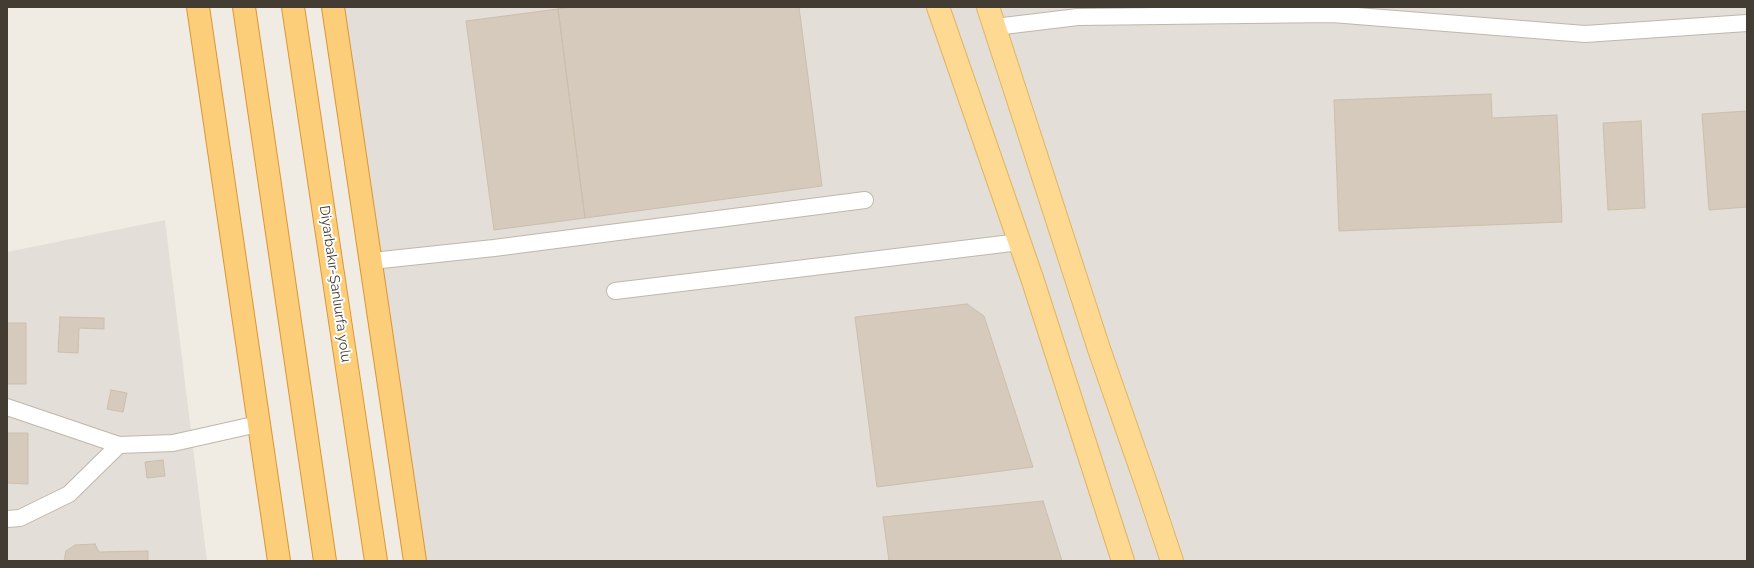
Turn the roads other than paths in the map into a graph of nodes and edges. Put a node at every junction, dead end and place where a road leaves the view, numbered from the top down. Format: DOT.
graph roads {
  1 [pos="198,7"];
  2 [pos="244,7"];
  3 [pos="293,7"];
  4 [pos="333,7"];
  5 [pos="938,7"];
  6 [pos="991,17"];
  7 [pos="1747,23"];
  8 [pos="865,200"];
  9 [pos="1020,242"];
  10 [pos="372,261"];
  11 [pos="615,291"];
  12 [pos="7,406"];
  13 [pos="258,424"];
  14 [pos="119,445"];
  15 [pos="7,519"];
  16 [pos="279,561"];
  17 [pos="325,561"];
  18 [pos="376,561"];
  19 [pos="415,561"];
  20 [pos="1123,561"];
  21 [pos="1172,561"];
  1 -- 13 [label="highway"];
  2 -- 17 [label="highway"];
  3 -- 18 [label="highway, Diyarbakır-Şanlıurfa yolu"];
  4 -- 10 [label="highway"];
  5 -- 9 [label="main road"];
  6 -- 7 [label="lane"];
  6 -- 21 [label="main road"];
  8 -- 10 [label="lane"];
  9 -- 11 [label="lane"];
  9 -- 20 [label="main road"];
  10 -- 19 [label="highway"];
  12 -- 14 [label="lane"];
  13 -- 14 [label="lane"];
  13 -- 16 [label="highway"];
  14 -- 15 [label="lane"];
}
